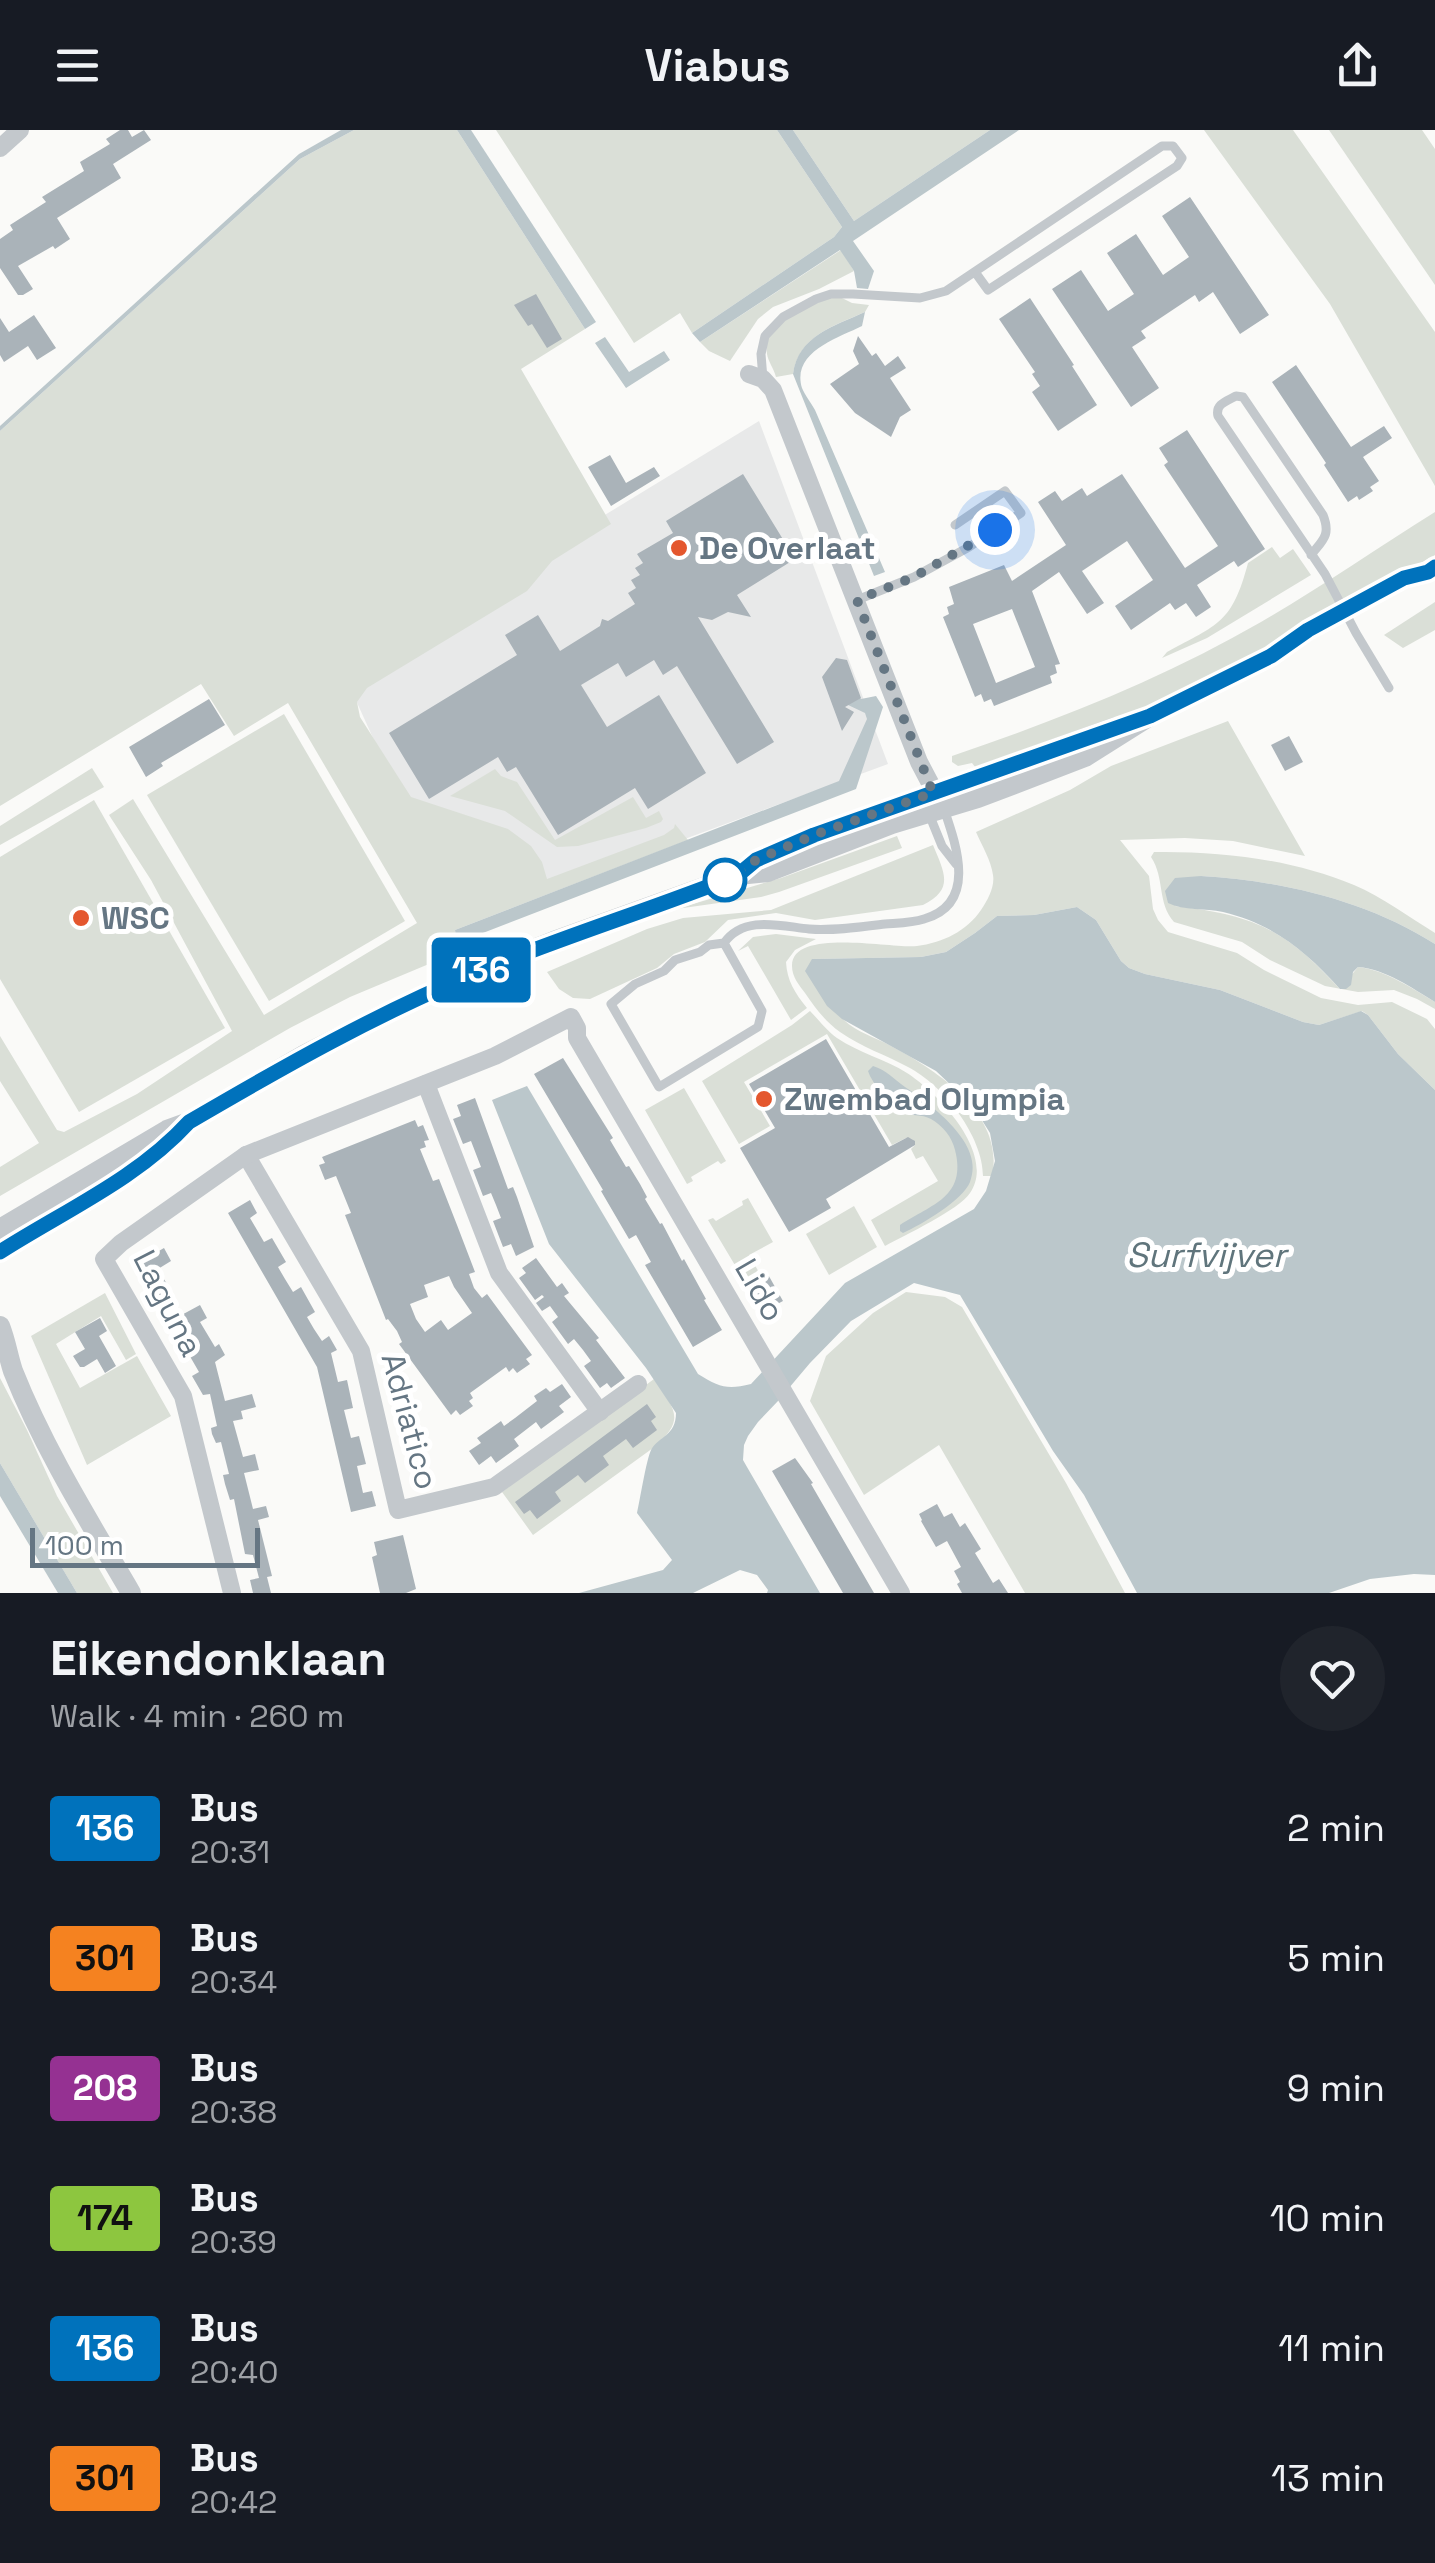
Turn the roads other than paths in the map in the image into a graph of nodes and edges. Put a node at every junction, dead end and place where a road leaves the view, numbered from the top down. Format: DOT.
graph roads {
  1 [pos="20,130"];
  2 [pos="0,148"];
  3 [pos="975,272"];
  4 [pos="756,376"];
  5 [pos="955,525"];
  6 [pos="1311,555"];
  7 [pos="1431,570"];
  8 [pos="857,600"];
  9 [pos="1347,616"];
  10 [pos="1389,688"];
  11 [pos="935,805"];
  12 [pos="958,866"];
  13 [pos="724,943"];
  14 [pos="571,1016"];
  15 [pos="426,1084"];
  16 [pos="189,1122"];
  17 [pos="246,1155"];
  18 [pos="0,1229"];
  19 [pos="0,1252"];
  20 [pos="0,1326"];
  21 [pos="6,1360"];
  22 [pos="638,1384"];
  23 [pos="600,1412"];
  24 [pos="131,1593"];
  25 [pos="232,1593"];
  26 [pos="902,1593"];
  1 -- 2 [label="street"];
  3 -- 3 [label="lane"];
  3 -- 4 [label="lane"];
  4 -- 8 [label="street"];
  5 -- 8 [label="lane"];
  6 -- 6 [label="lane"];
  6 -- 9 [label="lane"];
  7 -- 9 [label="street"];
  8 -- 11 [label="street"];
  9 -- 10 [label="lane"];
  9 -- 11 [label="street"];
  11 -- 12 [label="lane"];
  11 -- 12 [label="lane"];
  11 -- 16 [label="street"];
  12 -- 13 [label="lane"];
  13 -- 13 [label="lane"];
  14 -- 15 [label="street, Laguna"];
  14 -- 26 [label="street, Lido"];
  15 -- 17 [label="street, Laguna"];
  15 -- 23 [label="street"];
  16 -- 18 [label="street"];
  16 -- 19 [label="street"];
  17 -- 23 [label="street, Adriatico"];
  17 -- 25 [label="street, Laguna"];
  20 -- 21 [label="street"];
  21 -- 24 [label="street"];
  22 -- 23 [label="street, Adriatico"];
}
